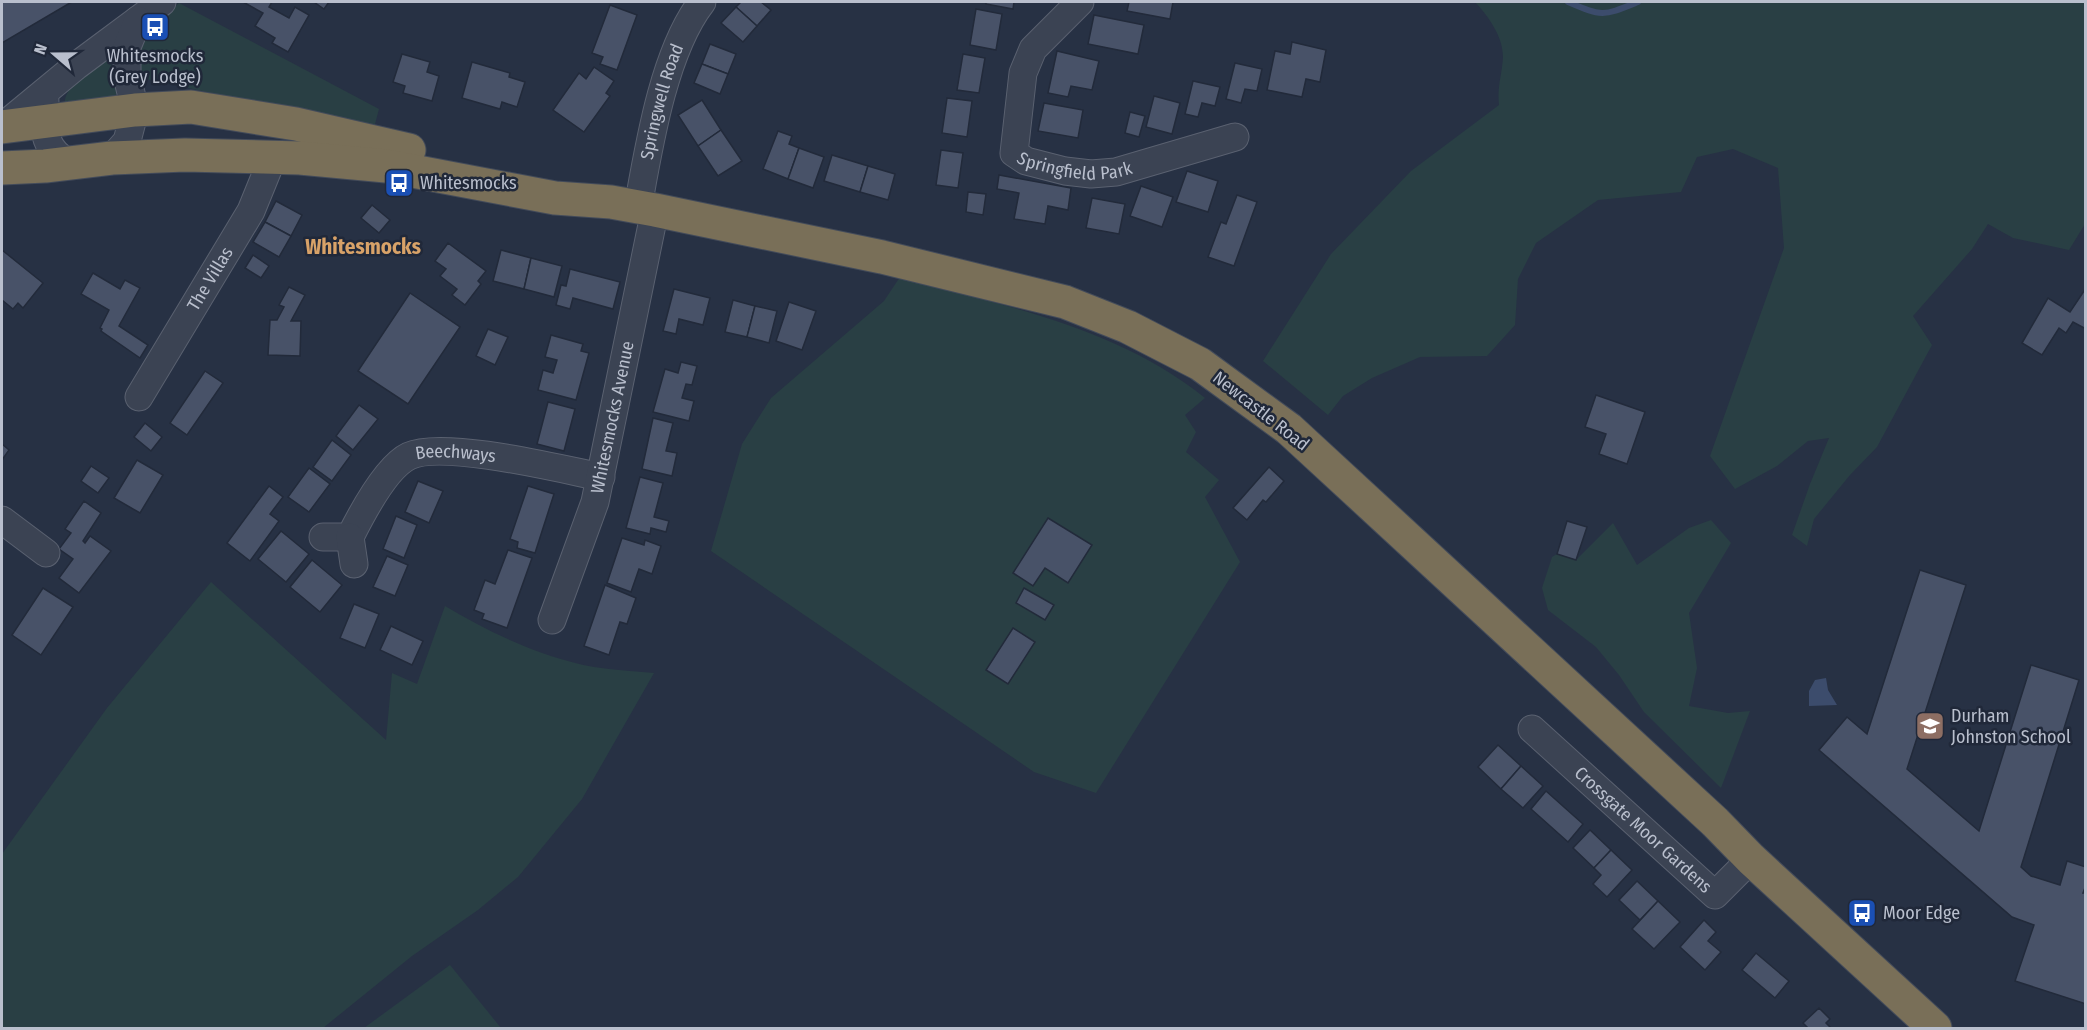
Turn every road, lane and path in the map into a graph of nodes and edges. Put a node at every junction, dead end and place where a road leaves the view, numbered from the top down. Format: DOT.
graph roads {
  1 [pos="162,2"];
  2 [pos="702,2"];
  3 [pos="1080,2"];
  4 [pos="138,20"];
  5 [pos="52,87"];
  6 [pos="135,110"];
  7 [pos="43,121"];
  8 [pos="2,127"];
  9 [pos="1235,137"];
  10 [pos="273,157"];
  11 [pos="112,158"];
  12 [pos="70,163"];
  13 [pos="2,168"];
  14 [pos="635,206"];
  15 [pos="139,397"];
  16 [pos="601,477"];
  17 [pos="2,520"];
  18 [pos="46,554"];
  19 [pos="354,564"];
  20 [pos="552,620"];
  21 [pos="1532,729"];
  22 [pos="1751,859"];
  23 [pos="1935,1029"];
  1 -- 4 [label="street"];
  2 -- 14 [label="street, Springwell Road"];
  3 -- 9 [label="street, Springfield Park"];
  4 -- 5 [label="street"];
  4 -- 6 [label="street"];
  5 -- 7 [label="street"];
  5 -- 8 [label="street"];
  6 -- 7 [label="highway"];
  6 -- 11 [label="street"];
  6 -- 14 [label="highway"];
  7 -- 8 [label="highway"];
  7 -- 12 [label="street"];
  10 -- 11 [label="highway"];
  10 -- 14 [label="highway"];
  10 -- 15 [label="street, The Villas"];
  11 -- 12 [label="highway"];
  12 -- 13 [label="highway"];
  14 -- 16 [label="street, Whitesmocks Avenue"];
  14 -- 22 [label="highway, Newcastle Road"];
  16 -- 19 [label="street, Beechways"];
  16 -- 20 [label="street, Whitesmocks Avenue"];
  17 -- 18 [label="street"];
  21 -- 22 [label="street, Crossgate Moor Gardens"];
  22 -- 23 [label="highway, Newcastle Road"];
}
